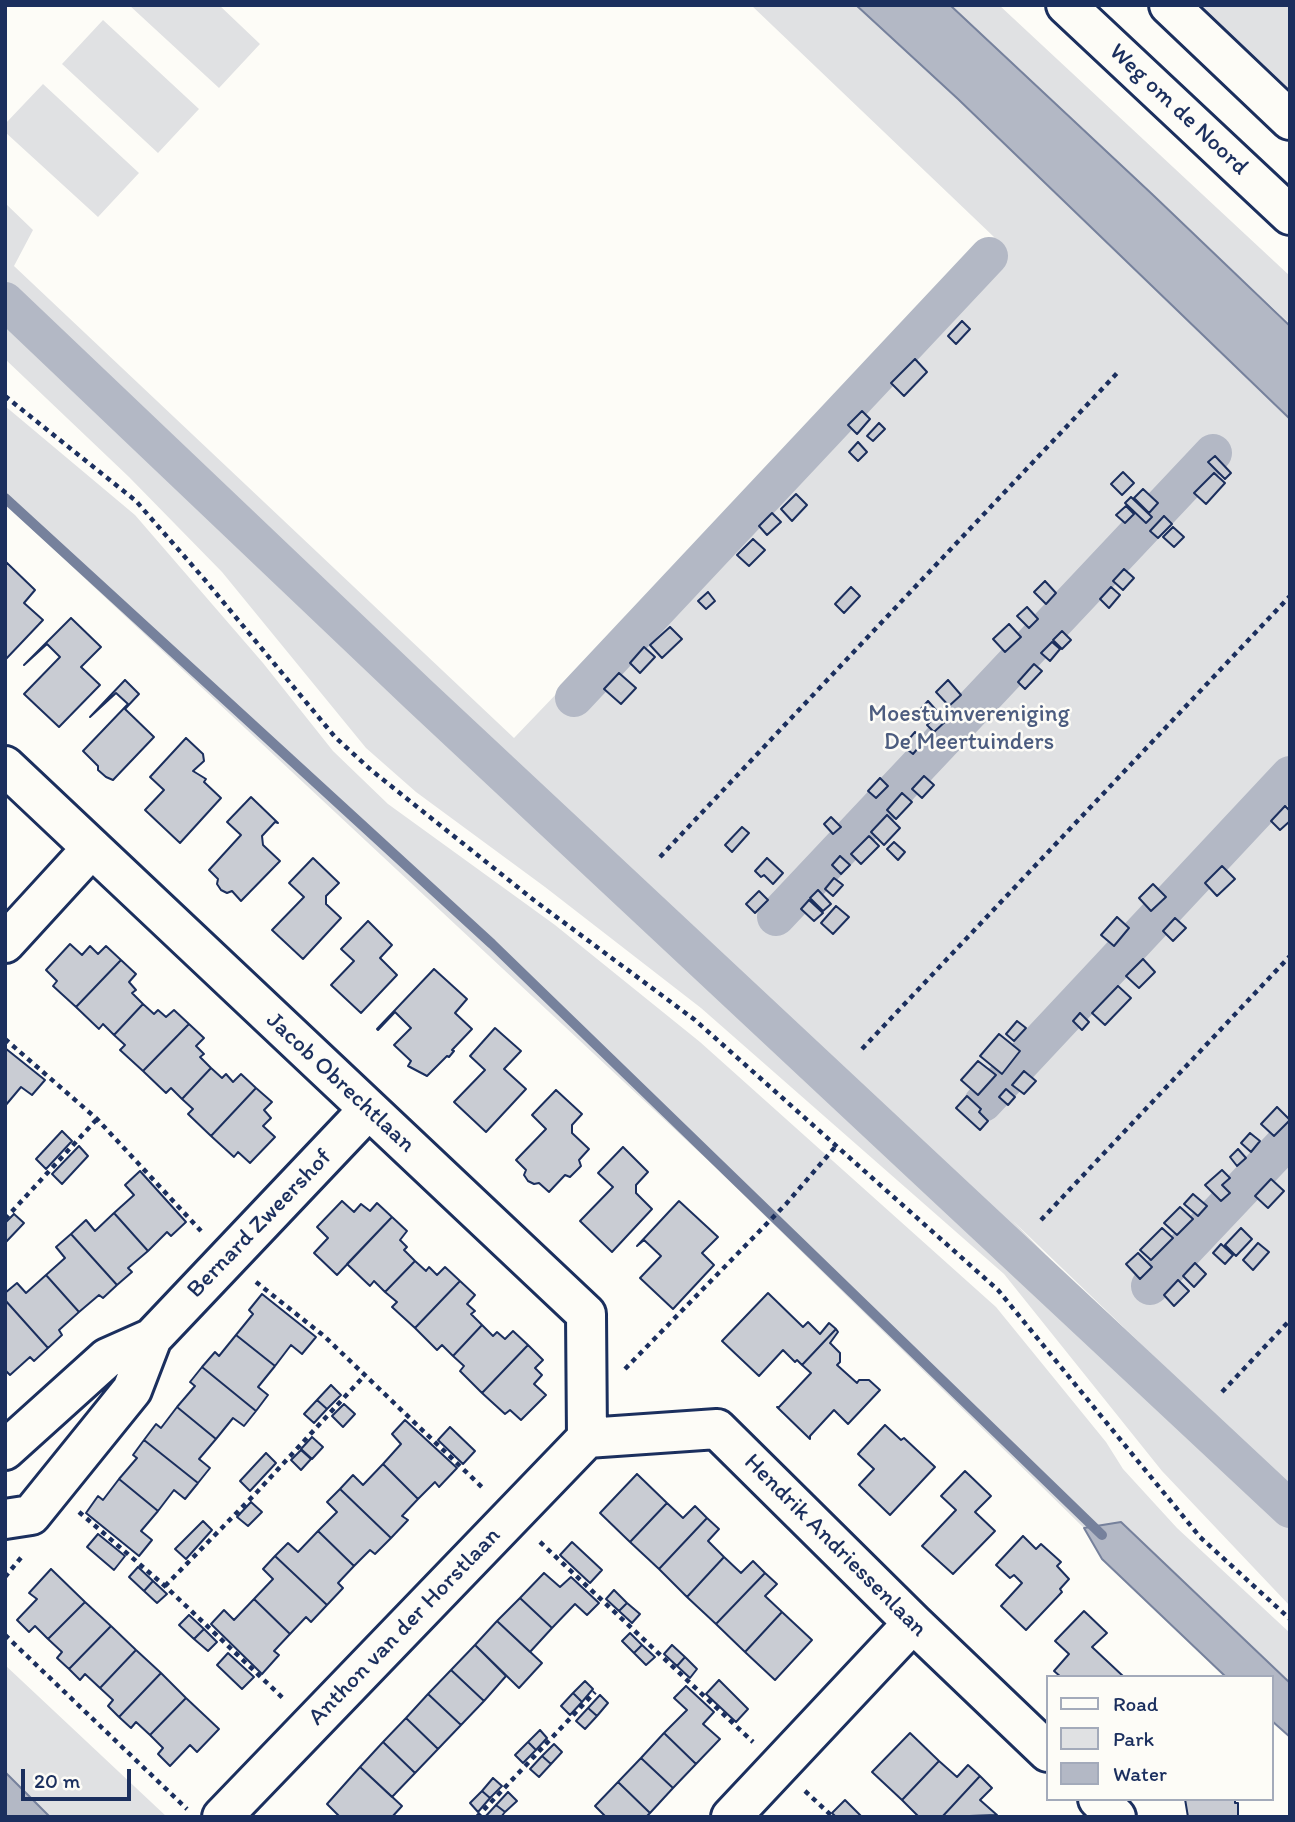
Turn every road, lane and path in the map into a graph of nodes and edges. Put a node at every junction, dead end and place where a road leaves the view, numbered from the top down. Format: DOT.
graph roads {
  1 [pos="1066,5"];
  2 [pos="1169,5"];
  3 [pos="1290,120"];
  4 [pos="1290,215"];
  5 [pos="1120,370"];
  6 [pos="5,396"];
  7 [pos="1290,596"];
  8 [pos="5,766"];
  9 [pos="92,848"];
  10 [pos="660,857"];
  11 [pos="5,943"];
  12 [pos="1290,956"];
  13 [pos="5,1039"];
  14 [pos="862,1049"];
  15 [pos="368,1110"];
  16 [pos="97,1119"];
  17 [pos="836,1146"];
  18 [pos="5,1219"];
  19 [pos="1041,1220"];
  20 [pos="226,1258"];
  21 [pos="1290,1320"];
  22 [pos="152,1338"];
  23 [pos="364,1376"];
  24 [pos="587,1391"];
  25 [pos="1222,1392"];
  26 [pos="587,1438"];
  27 [pos="5,1450"];
  28 [pos="49,1493"];
  29 [pos="512,1516"];
  30 [pos="5,1519"];
  31 [pos="165,1586"];
  32 [pos="1290,1619"];
  33 [pos="913,1623"];
  34 [pos="5,1635"];
  35 [pos="595,1692"];
  36 [pos="311,1724"];
  37 [pos="1046,1750"];
  38 [pos="779,1766"];
  39 [pos="1100,1801"];
  40 [pos="235,1812"];
  41 [pos="195,1817"];
  42 [pos="477,1817"];
  43 [pos="731,1817"];
  44 [pos="832,1817"];
  45 [pos="1116,1817"];
  1 -- 4 [label="main road, Weg om de Noord"];
  2 -- 3 [label="main road"];
  5 -- 10 [label="path"];
  6 -- 17 [label="path"];
  7 -- 14 [label="path"];
  8 -- 9 [label="main road, Jacob Obrechtlaan"];
  9 -- 11 [label="main road"];
  9 -- 15 [label="main road, Jacob Obrechtlaan"];
  12 -- 19 [label="path"];
  13 -- 16 [label="path"];
  15 -- 20 [label="main road, Bernard Zweershof"];
  15 -- 24 [label="main road, Jacob Obrechtlaan"];
  16 -- 18 [label="path"];
  16 -- 20 [label="path"];
  17 -- 24 [label="path"];
  17 -- 32 [label="path"];
  20 -- 22 [label="main road, Bernard Zweershof"];
  20 -- 23 [label="path"];
  21 -- 25 [label="path"];
  22 -- 27 [label="main road, Bernard Zweershof"];
  22 -- 28 [label="main road, Bernard Zweershof"];
  23 -- 29 [label="path"];
  23 -- 31 [label="path"];
  24 -- 26 [label="main road, Jacob Obrechtlaan"];
  26 -- 29 [label="main road, Anthon van der Horstlaan"];
  26 -- 33 [label="main road, Hendrik Andriessenlaan"];
  28 -- 30 [label="main road, Bernard Zweershof"];
  28 -- 31 [label="path"];
  29 -- 36 [label="main road, Anthon van der Horstlaan"];
  29 -- 38 [label="path"];
  31 -- 36 [label="path"];
  33 -- 37 [label="main road, Hendrik Andriessenlaan"];
  33 -- 38 [label="main road"];
  34 -- 41 [label="path"];
  35 -- 42 [label="path"];
  36 -- 40 [label="main road, Anthon van der Horstlaan"];
  38 -- 43 [label="main road"];
  38 -- 44 [label="path"];
  39 -- 45 [label="main road"];
}
